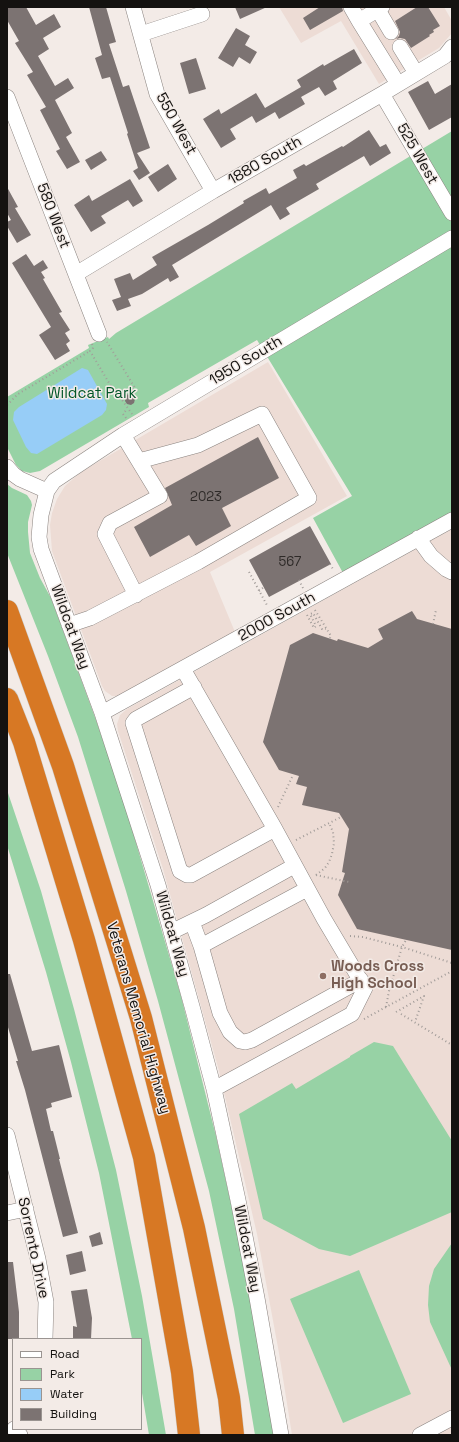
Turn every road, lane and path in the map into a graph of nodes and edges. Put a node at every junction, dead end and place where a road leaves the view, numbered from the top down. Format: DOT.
graph roads {
  1 [pos="133,7"];
  2 [pos="351,7"];
  3 [pos="380,8"];
  4 [pos="202,14"];
  5 [pos="359,21"];
  6 [pos="391,32"];
  7 [pos="141,34"];
  8 [pos="400,47"];
  9 [pos="452,47"];
  10 [pos="416,73"];
  11 [pos="398,84"];
  12 [pos="382,94"];
  13 [pos="7,97"];
  14 [pos="213,191"];
  15 [pos="452,213"];
  16 [pos="452,238"];
  17 [pos="76,274"];
  18 [pos="98,338"];
  19 [pos="90,351"];
  20 [pos="120,397"];
  21 [pos="7,404"];
  22 [pos="127,409"];
  23 [pos="133,416"];
  24 [pos="127,420"];
  25 [pos="123,435"];
  26 [pos="138,461"];
  27 [pos="7,467"];
  28 [pos="47,491"];
  29 [pos="452,520"];
  30 [pos="418,538"];
  31 [pos="249,572"];
  32 [pos="452,572"];
  33 [pos="299,580"];
  34 [pos="264,588"];
  35 [pos="259,591"];
  36 [pos="298,592"];
  37 [pos="136,595"];
  38 [pos="274,605"];
  39 [pos="314,608"];
  40 [pos="436,610"];
  41 [pos="7,611"];
  42 [pos="306,612"];
  43 [pos="433,624"];
  44 [pos="69,625"];
  45 [pos="326,629"];
  46 [pos="330,638"];
  47 [pos="183,668"];
  48 [pos="194,687"];
  49 [pos="7,699"];
  50 [pos="102,713"];
  51 [pos="293,775"];
  52 [pos="277,809"];
  53 [pos="341,817"];
  54 [pos="329,823"];
  55 [pos="275,829"];
  56 [pos="296,840"];
  57 [pos="294,866"];
  58 [pos="180,871"];
  59 [pos="350,882"];
  60 [pos="158,885"];
  61 [pos="307,889"];
  62 [pos="192,922"];
  63 [pos="171,932"];
  64 [pos="350,936"];
  65 [pos="406,940"];
  66 [pos="201,946"];
  67 [pos="402,947"];
  68 [pos="452,963"];
  69 [pos="361,980"];
  70 [pos="386,1007"];
  71 [pos="396,1012"];
  72 [pos="401,1014"];
  73 [pos="415,1022"];
  74 [pos="452,1045"];
  75 [pos="214,1089"];
  76 [pos="7,1135"];
  77 [pos="26,1209"];
  78 [pos="7,1213"];
  79 [pos="45,1338"];
  80 [pos="452,1418"];
  81 [pos="189,1435"];
  82 [pos="233,1435"];
  83 [pos="281,1435"];
  84 [pos="420,1435"];
  1 -- 7 [label="street, 550 West"];
  2 -- 5 [label="street"];
  3 -- 5 [label="street"];
  3 -- 6 [label="street"];
  4 -- 7 [label="street"];
  5 -- 11 [label="street"];
  7 -- 14 [label="street, 550 West"];
  8 -- 10 [label="street"];
  9 -- 10 [label="street, 1880 South"];
  10 -- 11 [label="street, 1880 South"];
  11 -- 12 [label="street, 1880 South"];
  12 -- 14 [label="street, 1880 South"];
  12 -- 15 [label="street, 525 West"];
  13 -- 17 [label="street, 580 West"];
  14 -- 17 [label="street, 1880 South"];
  16 -- 25 [label="street, 1950 South"];
  17 -- 18 [label="street, 580 West"];
  18 -- 19 [label="path"];
  18 -- 20 [label="path"];
  19 -- 20 [label="path"];
  19 -- 21 [label="path"];
  20 -- 22 [label="path"];
  22 -- 23 [label="path"];
  22 -- 24 [label="path"];
  25 -- 26 [label="street"];
  25 -- 28 [label="street, 1950 South"];
  26 -- 37 [label="street"];
  26 -- 37 [label="street"];
  27 -- 28 [label="street"];
  28 -- 44 [label="street, Wildcat Way"];
  29 -- 30 [label="street, 2000 South"];
  30 -- 32 [label="street"];
  30 -- 47 [label="street, 2000 South"];
  31 -- 35 [label="path"];
  33 -- 36 [label="path"];
  34 -- 35 [label="path"];
  35 -- 38 [label="path"];
  37 -- 44 [label="street"];
  39 -- 45 [label="path"];
  40 -- 43 [label="path"];
  41 -- 82 [label="highway, Veterans Memorial Highway"];
  42 -- 45 [label="path"];
  44 -- 50 [label="street, Wildcat Way"];
  45 -- 46 [label="path"];
  47 -- 48 [label="street"];
  47 -- 50 [label="street, 2000 South"];
  48 -- 55 [label="street"];
  48 -- 58 [label="street"];
  49 -- 81 [label="highway, Veterans Memorial Highway"];
  50 -- 60 [label="street, Wildcat Way"];
  51 -- 52 [label="path"];
  53 -- 54 [label="path"];
  54 -- 56 [label="path"];
  54 -- 59 [label="path"];
  55 -- 57 [label="street"];
  55 -- 58 [label="street"];
  57 -- 61 [label="street"];
  57 -- 62 [label="street"];
  58 -- 60 [label="street"];
  60 -- 63 [label="street, Wildcat Way"];
  61 -- 66 [label="street"];
  61 -- 69 [label="street"];
  62 -- 63 [label="street"];
  62 -- 66 [label="street"];
  63 -- 75 [label="street, Wildcat Way"];
  64 -- 67 [label="path"];
  65 -- 67 [label="path"];
  66 -- 69 [label="street"];
  67 -- 68 [label="path"];
  67 -- 70 [label="path"];
  69 -- 75 [label="street"];
  71 -- 73 [label="path"];
  72 -- 73 [label="path"];
  73 -- 74 [label="path"];
  75 -- 83 [label="street, Wildcat Way"];
  76 -- 77 [label="street, Sorrento Drive"];
  77 -- 78 [label="street"];
  77 -- 79 [label="street, Sorrento Drive"];
  80 -- 84 [label="street"];
}
